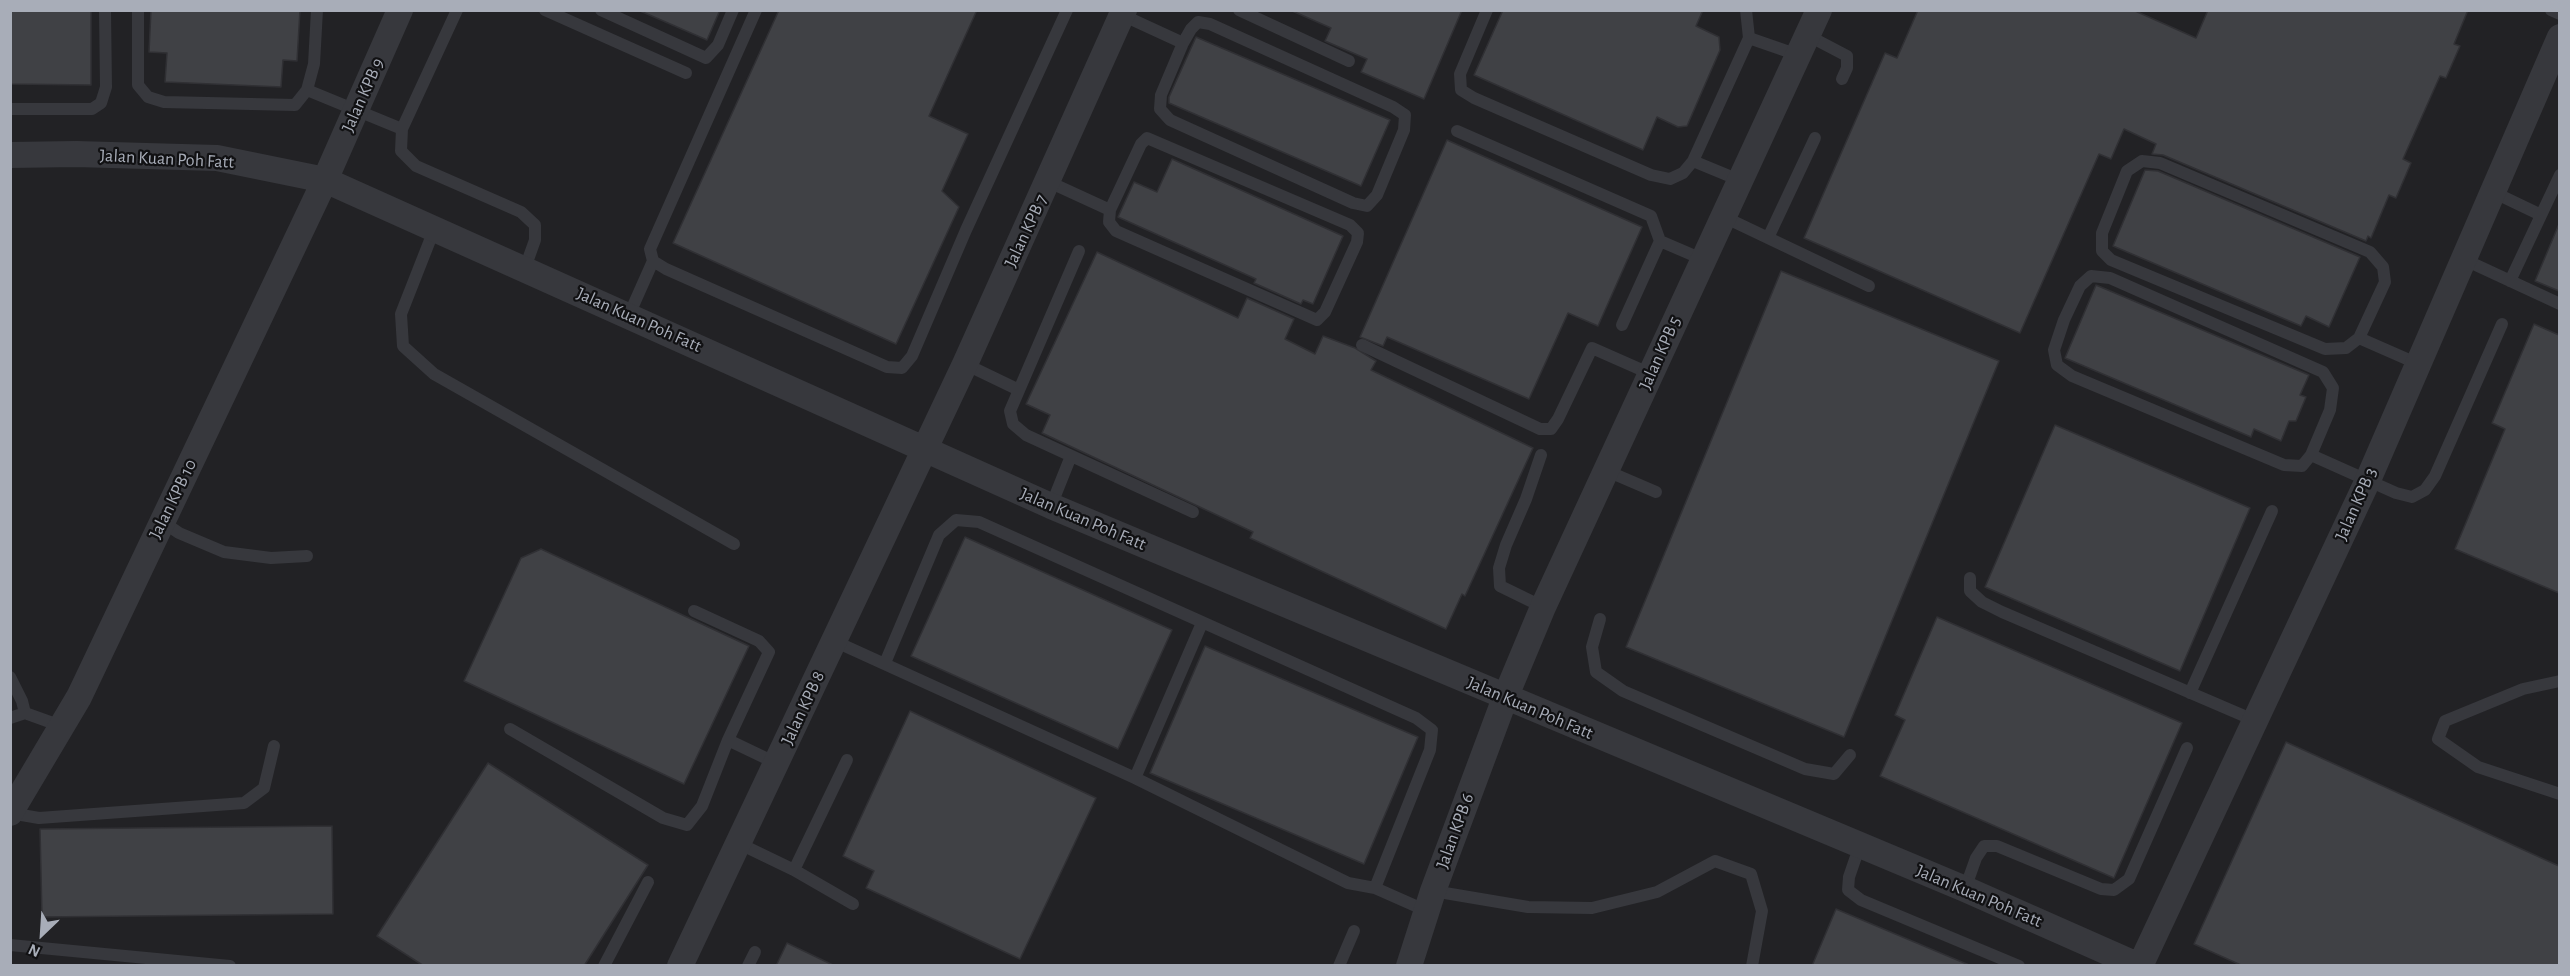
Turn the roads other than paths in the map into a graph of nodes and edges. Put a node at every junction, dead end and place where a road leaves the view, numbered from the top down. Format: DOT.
graph roads {
  1 [pos="105,10"];
  2 [pos="138,10"];
  3 [pos="317,10"];
  4 [pos="400,10"];
  5 [pos="457,10"];
  6 [pos="545,10"];
  7 [pos="601,10"];
  8 [pos="733,10"];
  9 [pos="756,10"];
  10 [pos="1067,10"];
  11 [pos="1239,10"];
  12 [pos="1487,10"];
  13 [pos="1746,10"];
  14 [pos="1819,10"];
  15 [pos="2551,10"];
  16 [pos="1120,12"];
  17 [pos="2559,14"];
  18 [pos="2559,37"];
  19 [pos="1749,38"];
  20 [pos="1183,43"];
  21 [pos="1802,45"];
  22 [pos="1349,61"];
  23 [pos="686,73"];
  24 [pos="1842,79"];
  25 [pos="307,90"];
  26 [pos="10,109"];
  27 [pos="357,110"];
  28 [pos="402,129"];
  29 [pos="1457,131"];
  30 [pos="1815,138"];
  31 [pos="10,155"];
  32 [pos="1693,160"];
  33 [pos="2559,175"];
  34 [pos="325,180"];
  35 [pos="1739,180"];
  36 [pos="1049,182"];
  37 [pos="2493,192"];
  38 [pos="1110,210"];
  39 [pos="2541,215"];
  40 [pos="1722,216"];
  41 [pos="434,230"];
  42 [pos="1768,238"];
  43 [pos="1660,241"];
  44 [pos="1079,252"];
  45 [pos="2463,259"];
  46 [pos="1702,260"];
  47 [pos="653,261"];
  48 [pos="525,268"];
  49 [pos="2511,281"];
  50 [pos="1869,286"];
  51 [pos="2559,304"];
  52 [pos="629,315"];
  53 [pos="2502,324"];
  54 [pos="1622,325"];
  55 [pos="2359,338"];
  56 [pos="1362,345"];
  57 [pos="2416,363"];
  58 [pos="965,364"];
  59 [pos="1651,374"];
  60 [pos="1019,390"];
  61 [pos="924,449"];
  62 [pos="1541,455"];
  63 [pos="2311,455"];
  64 [pos="1071,456"];
  65 [pos="1607,471"];
  66 [pos="2368,480"];
  67 [pos="1656,492"];
  68 [pos="1051,506"];
  69 [pos="2272,511"];
  70 [pos="1193,512"];
  71 [pos="163,522"];
  72 [pos="734,544"];
  73 [pos="307,556"];
  74 [pos="1970,578"];
  75 [pos="1543,607"];
  76 [pos="694,611"];
  77 [pos="1599,619"];
  78 [pos="1202,623"];
  79 [pos="834,641"];
  80 [pos="885,663"];
  81 [pos="10,677"];
  82 [pos="2559,681"];
  83 [pos="2190,693"];
  84 [pos="1505,698"];
  85 [pos="25,713"];
  86 [pos="10,718"];
  87 [pos="2256,721"];
  88 [pos="61,726"];
  89 [pos="510,729"];
  90 [pos="728,740"];
  91 [pos="274,746"];
  92 [pos="2187,748"];
  93 [pos="1851,755"];
  94 [pos="847,760"];
  95 [pos="776,763"];
  96 [pos="1135,778"];
  97 [pos="2559,794"];
  98 [pos="10,813"];
  99 [pos="738,843"];
  100 [pos="1860,845"];
  101 [pos="794,870"];
  102 [pos="648,882"];
  103 [pos="1375,888"];
  104 [pos="1965,889"];
  105 [pos="1430,901"];
  106 [pos="853,904"];
  107 [pos="1354,931"];
  108 [pos="10,945"];
  109 [pos="754,952"];
  110 [pos="230,966"];
  111 [pos="604,966"];
  112 [pos="680,966"];
  113 [pos="748,966"];
  114 [pos="1339,966"];
  115 [pos="1408,966"];
  116 [pos="1752,966"];
  117 [pos="2019,966"];
  118 [pos="2140,966"];
  1 -- 26 [label="lane"];
  2 -- 25 [label="lane"];
  3 -- 25 [label="lane"];
  4 -- 27 [label="street, Jalan KPB 9"];
  5 -- 28 [label="lane"];
  6 -- 23 [label="lane"];
  7 -- 8 [label="lane"];
  9 -- 47 [label="lane"];
  10 -- 47 [label="lane"];
  11 -- 22 [label="lane"];
  12 -- 32 [label="lane"];
  13 -- 19 [label="lane"];
  14 -- 21 [label="street, Jalan KPB 5"];
  15 -- 17 [label="lane"];
  16 -- 20 [label="lane"];
  16 -- 36 [label="street, Jalan KPB 7"];
  18 -- 37 [label="street, Jalan KPB 3"];
  19 -- 21 [label="lane"];
  19 -- 32 [label="lane"];
  20 -- 20 [label="lane"];
  21 -- 24 [label="lane"];
  21 -- 35 [label="street, Jalan KPB 5"];
  25 -- 27 [label="lane"];
  27 -- 28 [label="lane"];
  27 -- 34 [label="street, Jalan KPB 9"];
  28 -- 48 [label="lane"];
  29 -- 43 [label="lane"];
  30 -- 42 [label="lane"];
  31 -- 34 [label="street, Jalan Kuan Poh Fatt"];
  32 -- 35 [label="lane"];
  33 -- 39 [label="lane"];
  34 -- 41 [label="street, Jalan Kuan Poh Fatt"];
  34 -- 71 [label="street, Jalan KPB 10"];
  35 -- 40 [label="street, Jalan KPB 5"];
  36 -- 38 [label="lane"];
  36 -- 58 [label="street, Jalan KPB 7"];
  37 -- 39 [label="lane"];
  37 -- 45 [label="street, Jalan KPB 3"];
  38 -- 38 [label="lane"];
  39 -- 49 [label="lane"];
  40 -- 42 [label="lane"];
  40 -- 46 [label="street, Jalan KPB 5"];
  41 -- 48 [label="street, Jalan Kuan Poh Fatt"];
  41 -- 72 [label="lane"];
  42 -- 50 [label="lane"];
  43 -- 46 [label="lane"];
  43 -- 54 [label="lane"];
  44 -- 60 [label="lane"];
  45 -- 49 [label="lane"];
  45 -- 57 [label="street, Jalan KPB 3"];
  46 -- 59 [label="street, Jalan KPB 5"];
  47 -- 52 [label="lane"];
  48 -- 52 [label="street, Jalan Kuan Poh Fatt"];
  49 -- 51 [label="lane"];
  52 -- 61 [label="street, Jalan Kuan Poh Fatt"];
  53 -- 66 [label="lane"];
  55 -- 55 [label="lane"];
  55 -- 57 [label="lane"];
  56 -- 59 [label="lane"];
  57 -- 66 [label="street, Jalan KPB 3"];
  58 -- 60 [label="lane"];
  58 -- 61 [label="street, Jalan KPB 7"];
  59 -- 65 [label="street, Jalan KPB 5"];
  60 -- 64 [label="lane"];
  61 -- 68 [label="street, Jalan Kuan Poh Fatt"];
  61 -- 79 [label="street, Jalan KPB 8"];
  62 -- 75 [label="lane"];
  63 -- 63 [label="lane"];
  63 -- 66 [label="lane"];
  64 -- 68 [label="lane"];
  64 -- 70 [label="lane"];
  65 -- 67 [label="lane"];
  65 -- 75 [label="street, Jalan KPB 5"];
  66 -- 87 [label="street, Jalan KPB 3"];
  68 -- 84 [label="street, Jalan Kuan Poh Fatt"];
  69 -- 83 [label="lane"];
  71 -- 73 [label="lane"];
  71 -- 88 [label="street, Jalan KPB 10"];
  74 -- 83 [label="lane"];
  75 -- 84 [label="street, Jalan KPB 5"];
  76 -- 90 [label="lane"];
  77 -- 93 [label="lane"];
  78 -- 80 [label="lane"];
  78 -- 96 [label="lane"];
  78 -- 103 [label="lane"];
  79 -- 80 [label="lane"];
  79 -- 95 [label="street, Jalan KPB 8"];
  80 -- 96 [label="lane"];
  81 -- 85 [label="lane"];
  82 -- 97 [label="lane"];
  83 -- 87 [label="lane"];
  84 -- 100 [label="street, Jalan Kuan Poh Fatt"];
  84 -- 105 [label="street, Jalan KPB 6"];
  85 -- 86 [label="lane"];
  85 -- 88 [label="lane"];
  87 -- 118 [label="street, Jalan KPB 3"];
  88 -- 98 [label="street, Jalan KPB 10"];
  89 -- 90 [label="lane"];
  90 -- 95 [label="lane"];
  91 -- 98 [label="lane"];
  92 -- 104 [label="lane"];
  94 -- 101 [label="lane"];
  95 -- 99 [label="street, Jalan KPB 8"];
  96 -- 103 [label="lane"];
  99 -- 101 [label="lane"];
  99 -- 112 [label="street, Jalan KPB 8"];
  100 -- 104 [label="street, Jalan Kuan Poh Fatt"];
  100 -- 117 [label="lane"];
  101 -- 106 [label="lane"];
  102 -- 111 [label="lane"];
  103 -- 105 [label="lane"];
  104 -- 118 [label="street, Jalan Kuan Poh Fatt"];
  105 -- 115 [label="street, Jalan KPB 6"];
  105 -- 116 [label="lane"];
  107 -- 114 [label="lane"];
  108 -- 110 [label="lane"];
  109 -- 113 [label="lane"];
}
